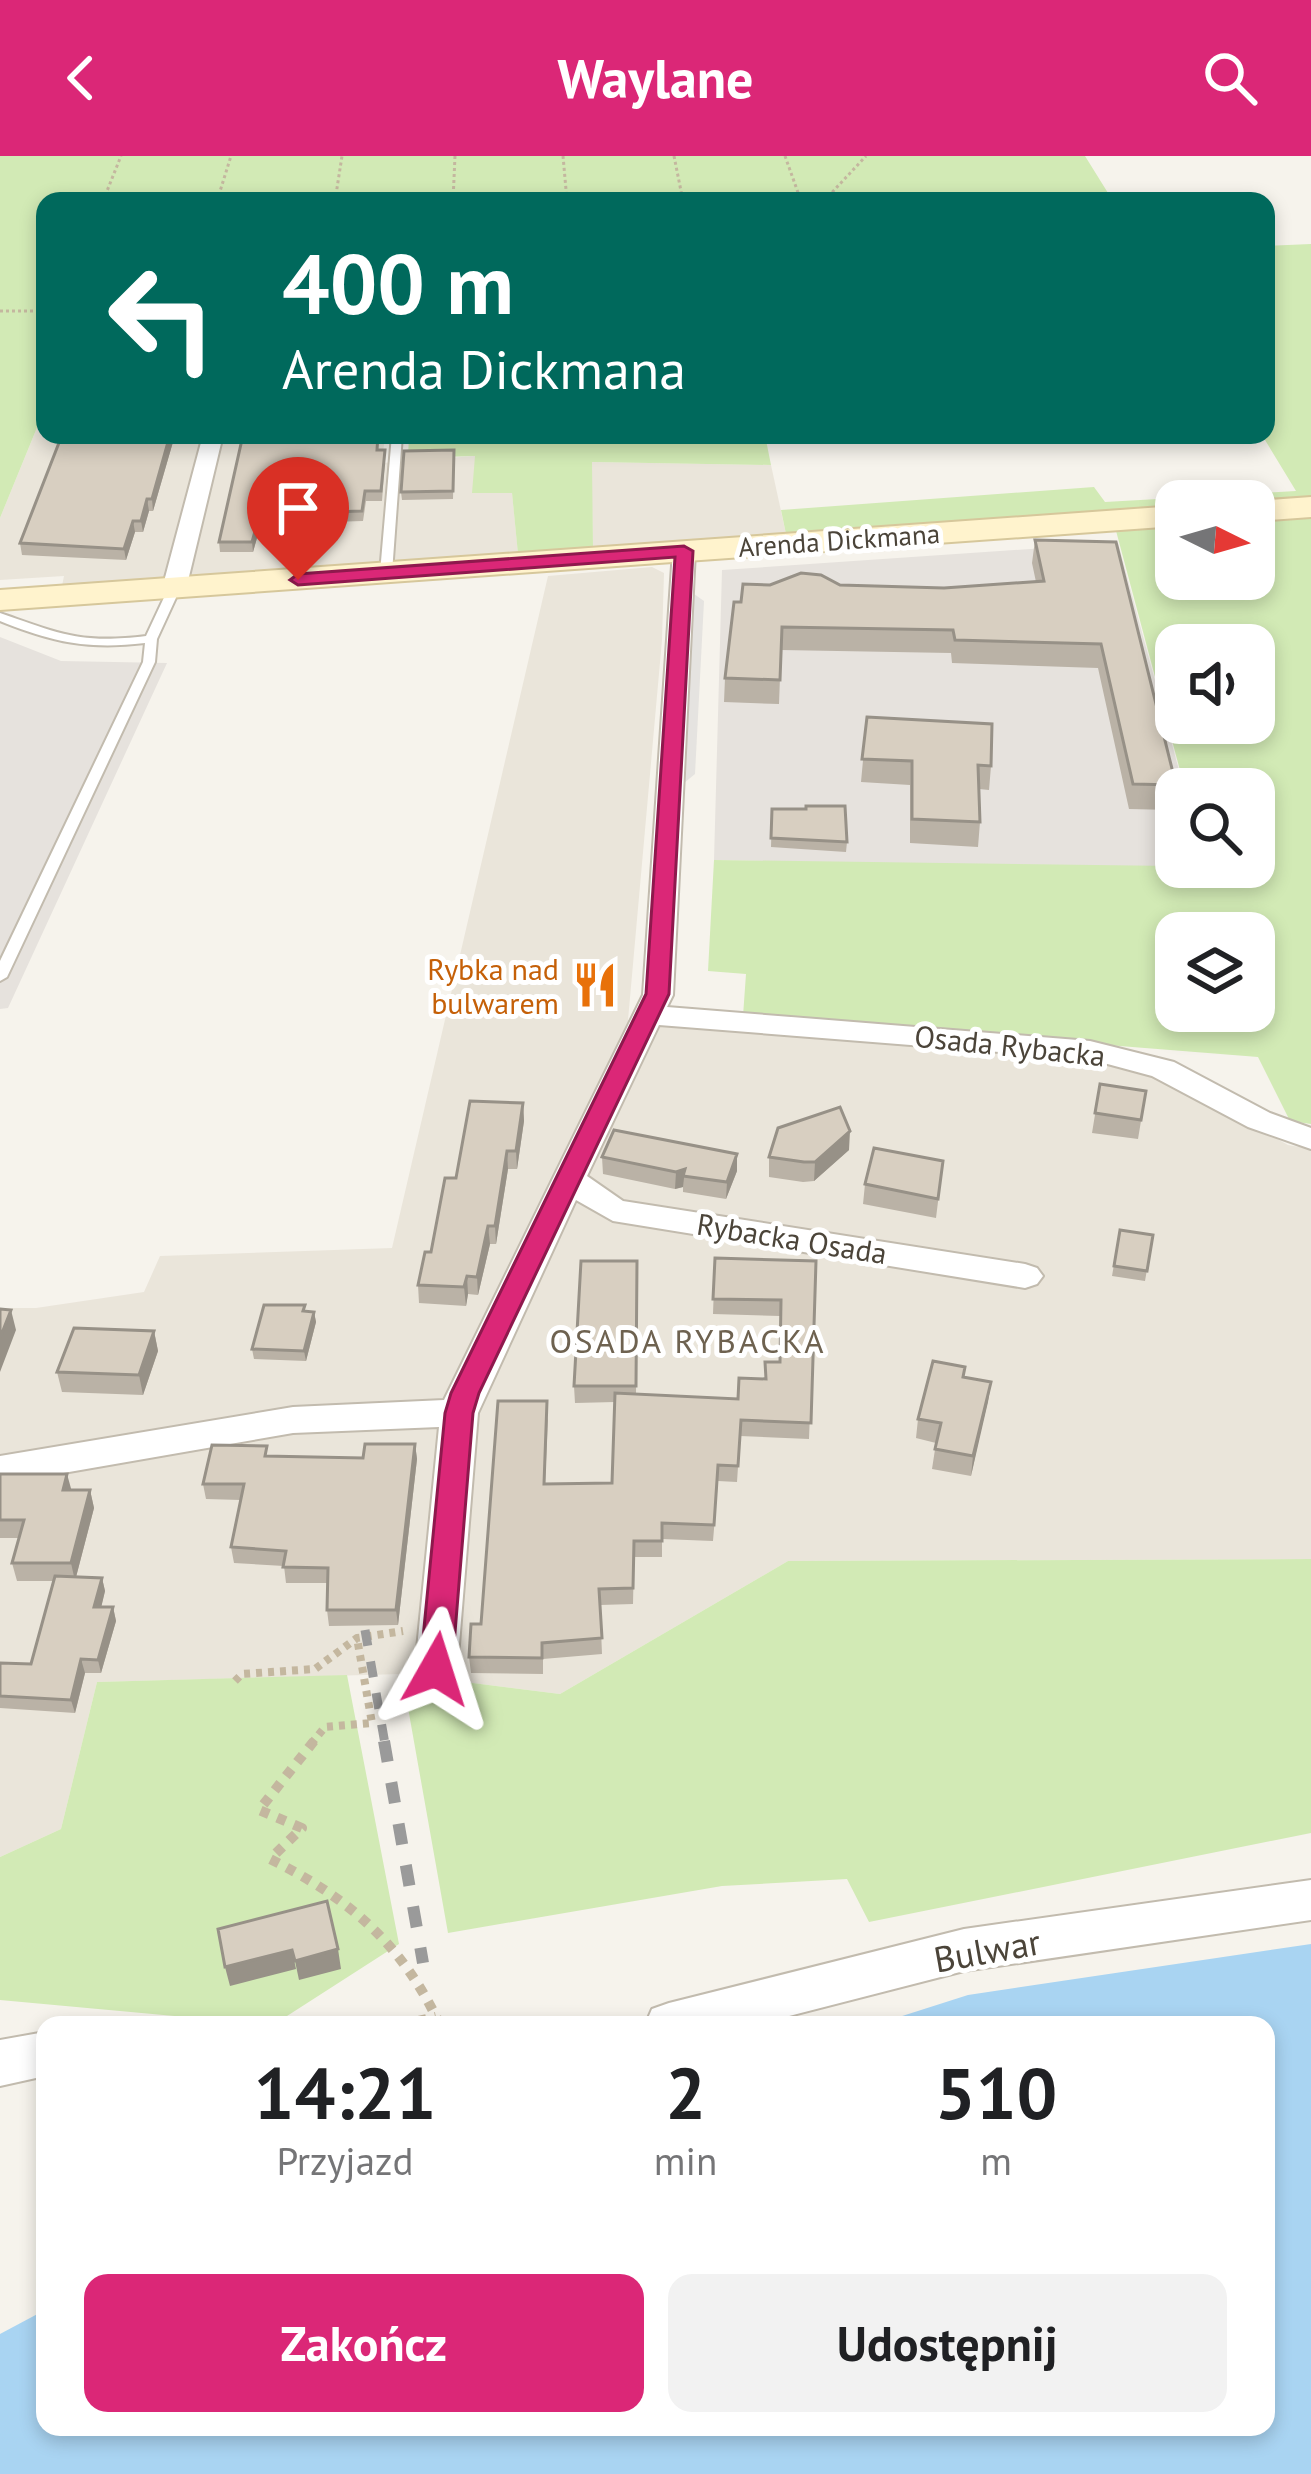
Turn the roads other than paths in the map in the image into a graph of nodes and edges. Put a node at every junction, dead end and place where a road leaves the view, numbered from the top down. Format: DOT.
graph roads {
  1 [pos="211,444"];
  2 [pos="396,444"];
  3 [pos="1311,507"];
  4 [pos="1275,510"];
  5 [pos="1155,517"];
  6 [pos="684,551"];
  7 [pos="386,573"];
  8 [pos="174,589"];
  9 [pos="0,601"];
  10 [pos="0,617"];
  11 [pos="151,639"];
  12 [pos="0,977"];
  13 [pos="647,1015"];
  14 [pos="1311,1138"];
  15 [pos="568,1179"];
  16 [pos="1025,1276"];
  17 [pos="459,1413"];
  18 [pos="0,1469"];
  19 [pos="436,1669"];
  20 [pos="1311,1900"];
  21 [pos="704,2016"];
  22 [pos="36,2056"];
  23 [pos="0,2063"];
  1 -- 8 [label="street"];
  2 -- 7 [label="lane"];
  3 -- 4 [label="street"];
  5 -- 6 [label="street, Arenda Dickmana"];
  6 -- 7 [label="street, Arenda Dickmana"];
  6 -- 13 [label="street"];
  7 -- 8 [label="street, Arenda Dickmana"];
  8 -- 9 [label="street, Arenda Dickmana"];
  8 -- 11 [label="lane"];
  10 -- 11 [label="lane"];
  11 -- 12 [label="lane"];
  13 -- 14 [label="street, Osada Rybacka"];
  13 -- 15 [label="street"];
  15 -- 16 [label="street, Rybacka Osada"];
  15 -- 17 [label="street"];
  17 -- 18 [label="street"];
  17 -- 19 [label="street"];
  20 -- 21 [label="street, Bulwar"];
  22 -- 23 [label="street"];
}
